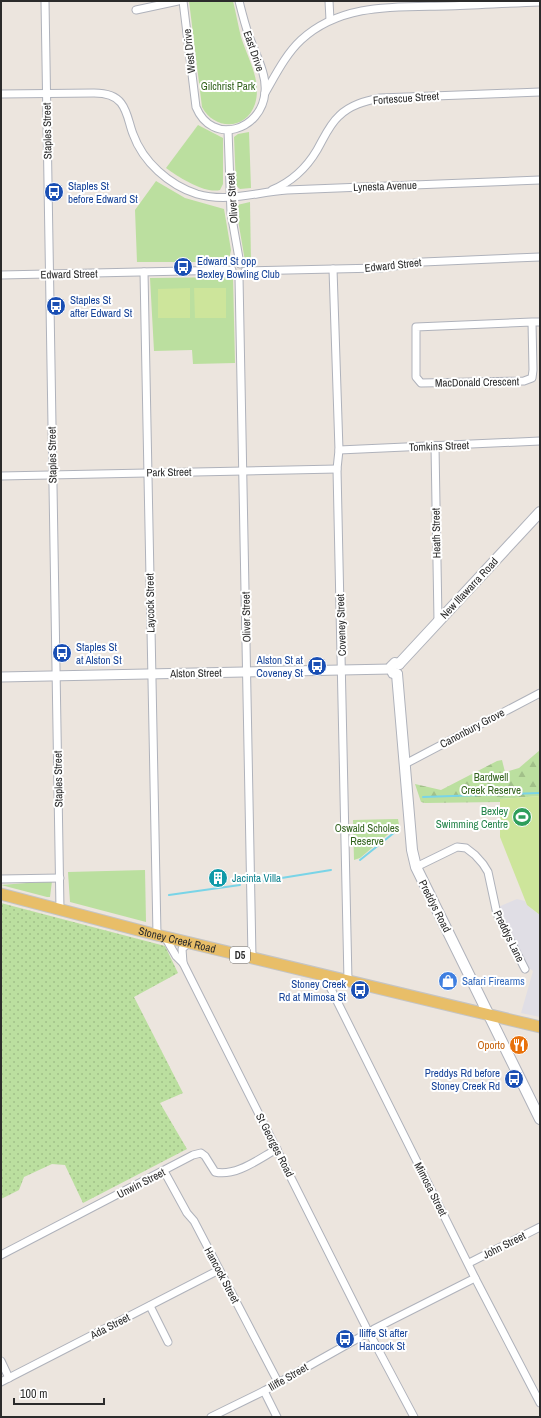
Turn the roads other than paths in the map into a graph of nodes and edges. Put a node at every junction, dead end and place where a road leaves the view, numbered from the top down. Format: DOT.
graph roads {
  1 [pos="45,1"];
  2 [pos="178,1"];
  3 [pos="183,1"];
  4 [pos="239,1"];
  5 [pos="329,1"];
  6 [pos="540,2"];
  7 [pos="136,10"];
  8 [pos="330,20"];
  9 [pos="265,92"];
  10 [pos="540,92"];
  11 [pos="1,94"];
  12 [pos="46,94"];
  13 [pos="228,130"];
  14 [pos="540,180"];
  15 [pos="264,193"];
  16 [pos="231,198"];
  17 [pos="540,257"];
  18 [pos="240,264"];
  19 [pos="232,270"];
  20 [pos="333,270"];
  21 [pos="245,271"];
  22 [pos="144,272"];
  23 [pos="49,274"];
  24 [pos="1,275"];
  25 [pos="239,277"];
  26 [pos="532,322"];
  27 [pos="540,322"];
  28 [pos="540,441"];
  29 [pos="435,446"];
  30 [pos="339,450"];
  31 [pos="337,469"];
  32 [pos="243,471"];
  33 [pos="147,473"];
  34 [pos="53,475"];
  35 [pos="1,476"];
  36 [pos="540,512"];
  37 [pos="438,620"];
  38 [pos="396,669"];
  39 [pos="342,670"];
  40 [pos="246,673"];
  41 [pos="152,674"];
  42 [pos="56,676"];
  43 [pos="1,677"];
  44 [pos="540,693"];
  45 [pos="405,764"];
  46 [pos="416,867"];
  47 [pos="60,878"];
  48 [pos="1,879"];
  49 [pos="1,894"];
  50 [pos="60,910"];
  51 [pos="161,936"];
  52 [pos="192,943"];
  53 [pos="252,958"];
  54 [pos="183,963"];
  55 [pos="525,969"];
  56 [pos="324,975"];
  57 [pos="348,981"];
  58 [pos="488,1014"];
  59 [pos="540,1027"];
  60 [pos="540,1119"];
  61 [pos="277,1149"];
  62 [pos="164,1171"];
  63 [pos="540,1227"];
  64 [pos="1,1255"];
  65 [pos="469,1263"];
  66 [pos="219,1270"];
  67 [pos="475,1278"];
  68 [pos="150,1306"];
  69 [pos="366,1327"];
  70 [pos="374,1329"];
  71 [pos="364,1335"];
  72 [pos="372,1338"];
  73 [pos="168,1342"];
  74 [pos="1,1361"];
  75 [pos="9,1378"];
  76 [pos="1,1382"];
  77 [pos="278,1382"];
  78 [pos="264,1391"];
  79 [pos="540,1403"];
  80 [pos="211,1417"];
  81 [pos="277,1417"];
  82 [pos="414,1417"];
  1 -- 12 [label="street, Staples Street"];
  2 -- 7 [label="street"];
  3 -- 13 [label="street, West Drive"];
  4 -- 9 [label="street, East Drive"];
  5 -- 8 [label="street"];
  6 -- 8 [label="street"];
  8 -- 9 [label="street"];
  9 -- 13 [label="street, East Drive"];
  10 -- 15 [label="street, Fortescue Street"];
  11 -- 12 [label="street, Lynesta Avenue"];
  12 -- 16 [label="street, Lynesta Avenue"];
  12 -- 23 [label="street, Staples Street"];
  13 -- 16 [label="street, Oliver Street"];
  14 -- 15 [label="street, Lynesta Avenue"];
  15 -- 16 [label="street, Lynesta Avenue"];
  16 -- 18 [label="street, Oliver Street"];
  17 -- 20 [label="street, Edward Street"];
  18 -- 19 [label="street"];
  18 -- 21 [label="street"];
  19 -- 22 [label="street, Edward Street"];
  19 -- 25 [label="street"];
  20 -- 21 [label="street, Edward Street"];
  20 -- 30 [label="street, Coveney Street"];
  21 -- 25 [label="street"];
  22 -- 23 [label="street, Edward Street"];
  22 -- 33 [label="street, Laycock Street"];
  23 -- 24 [label="street, Edward Street"];
  23 -- 34 [label="street, Staples Street"];
  25 -- 32 [label="street, Oliver Street"];
  26 -- 26 [label="street, MacDonald Crescent"];
  26 -- 27 [label="street, MacDonald Crescent"];
  28 -- 29 [label="street, Tomkins Street"];
  29 -- 30 [label="street, Tomkins Street"];
  29 -- 37 [label="street, Heath Street"];
  30 -- 31 [label="street, Coveney Street"];
  31 -- 32 [label="street, Park Street"];
  31 -- 39 [label="street, Coveney Street"];
  32 -- 33 [label="street, Park Street"];
  32 -- 40 [label="street, Oliver Street"];
  33 -- 34 [label="street, Park Street"];
  33 -- 41 [label="street, Laycock Street"];
  34 -- 35 [label="street, Park Street"];
  34 -- 42 [label="street, Staples Street"];
  36 -- 37 [label="main road, New Illawarra Road"];
  37 -- 38 [label="main road, New Illawarra Road"];
  38 -- 39 [label="street, Alston Street"];
  38 -- 45 [label="main road, Preddys Road"];
  39 -- 40 [label="street, Alston Street"];
  39 -- 57 [label="street, Coveney Street"];
  40 -- 41 [label="street, Alston Street"];
  40 -- 53 [label="street, Oliver Street"];
  41 -- 42 [label="street, Alston Street"];
  41 -- 51 [label="street, Laycock Street"];
  42 -- 43 [label="street, Alston Street"];
  42 -- 47 [label="street, Staples Street"];
  44 -- 45 [label="street, Canonbury Grove"];
  45 -- 46 [label="main road, Preddys Road"];
  46 -- 55 [label="street, Preddys Lane"];
  46 -- 58 [label="main road, Preddys Road"];
  47 -- 48 [label="street"];
  47 -- 50 [label="street, Staples Street"];
  49 -- 50 [label="main road, Stoney Creek Road / D5"];
  50 -- 51 [label="main road, Stoney Creek Road / D5"];
  51 -- 52 [label="main road, Stoney Creek Road / D5"];
  51 -- 54 [label="street, St Georges Road"];
  52 -- 53 [label="main road, Stoney Creek Road / D5"];
  52 -- 54 [label="street"];
  53 -- 56 [label="main road, Stoney Creek Road / D5"];
  54 -- 61 [label="street, St Georges Road"];
  56 -- 57 [label="main road, Stoney Creek Road / D5"];
  56 -- 65 [label="street, Mimosa Street"];
  57 -- 58 [label="main road, Stoney Creek Road / D5"];
  58 -- 59 [label="main road, Stoney Creek Road / D5"];
  58 -- 60 [label="main road, Preddys Road"];
  61 -- 62 [label="street, Unwin Street"];
  61 -- 69 [label="street, St Georges Road"];
  62 -- 64 [label="street, Unwin Street"];
  62 -- 66 [label="street, Hancock Street"];
  63 -- 65 [label="street, John Street"];
  65 -- 67 [label="street, Mimosa Street"];
  66 -- 68 [label="street, Ada Street"];
  66 -- 77 [label="street, Hancock Street"];
  67 -- 70 [label="street"];
  67 -- 79 [label="street, Mimosa Street"];
  68 -- 73 [label="street"];
  68 -- 75 [label="street, Ada Street"];
  69 -- 70 [label="street"];
  69 -- 71 [label="street"];
  70 -- 72 [label="street"];
  71 -- 72 [label="street"];
  71 -- 77 [label="street, Iliffe Street"];
  72 -- 82 [label="street"];
  74 -- 75 [label="street"];
  75 -- 76 [label="street, Ada Street"];
  77 -- 78 [label="street, Iliffe Street"];
  78 -- 80 [label="street, Iliffe Street"];
  78 -- 81 [label="street"];
}
